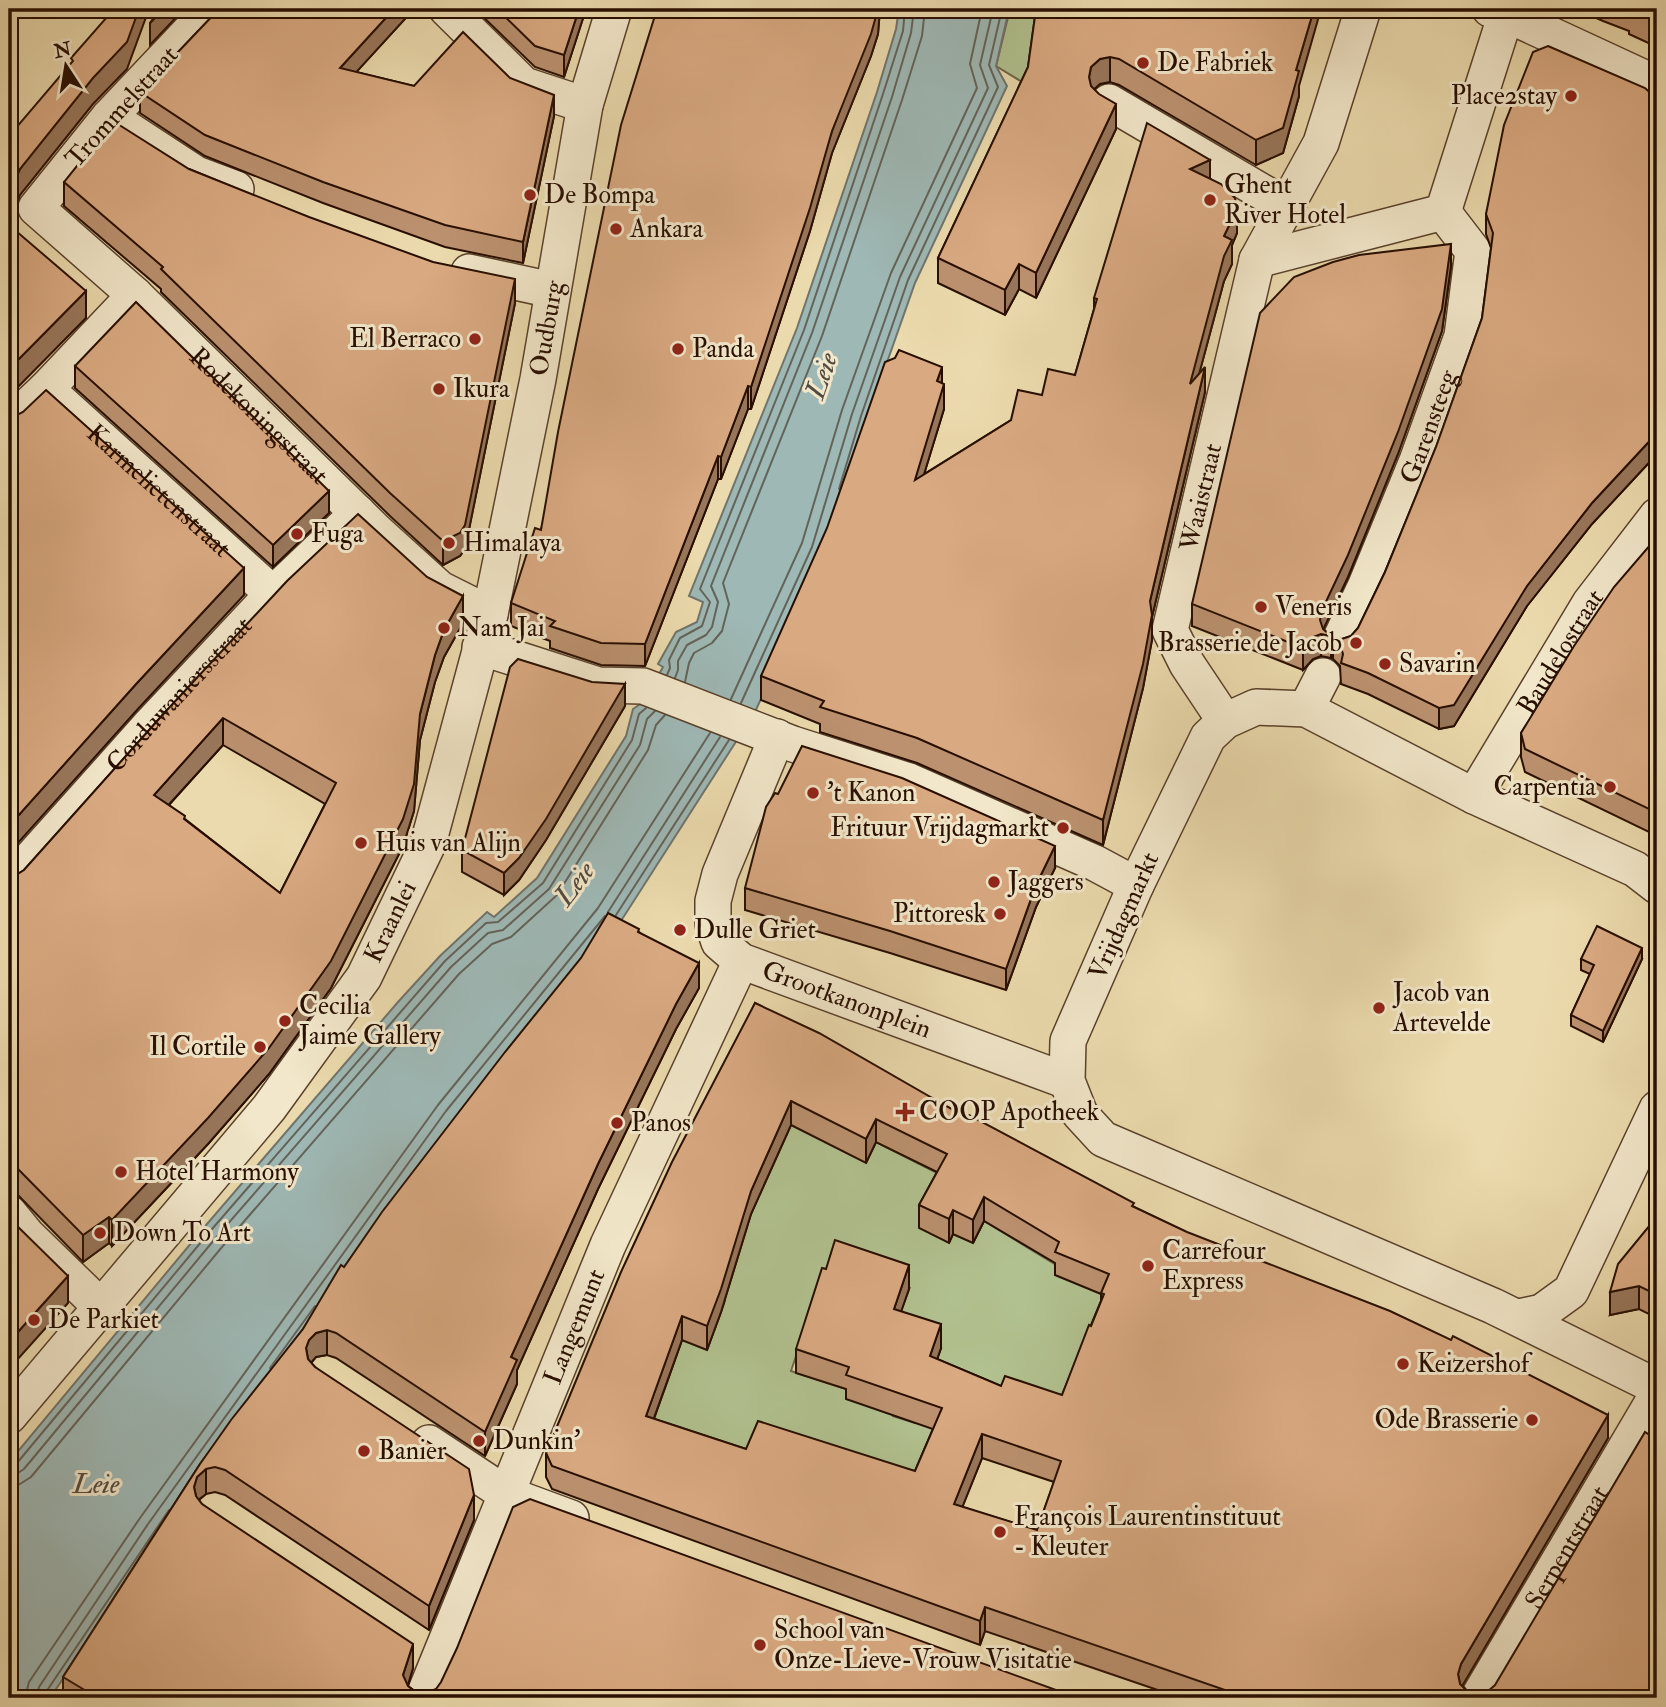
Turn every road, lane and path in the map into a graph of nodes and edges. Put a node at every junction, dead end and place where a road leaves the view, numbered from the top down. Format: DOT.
graph roads {
  1 [pos="211,9"];
  2 [pos="447,9"];
  3 [pos="614,9"];
  4 [pos="1363,9"];
  5 [pos="1498,11"];
  6 [pos="1657,83"];
  7 [pos="1109,102"];
  8 [pos="585,105"];
  9 [pos="109,117"];
  10 [pos="268,202"];
  11 [pos="1286,206"];
  12 [pos="36,208"];
  13 [pos="1443,212"];
  14 [pos="1257,260"];
  15 [pos="440,266"];
  16 [pos="552,290"];
  17 [pos="135,295"];
  18 [pos="47,388"];
  19 [pos="9,424"];
  20 [pos="358,513"];
  21 [pos="1657,516"];
  22 [pos="273,594"];
  23 [pos="490,614"];
  24 [pos="1340,640"];
  25 [pos="480,647"];
  26 [pos="1323,676"];
  27 [pos="1306,709"];
  28 [pos="1225,721"];
  29 [pos="767,733"];
  30 [pos="1474,796"];
  31 [pos="9,883"];
  32 [pos="1136,885"];
  33 [pos="1657,886"];
  34 [pos="741,961"];
  35 [pos="1067,1081"];
  36 [pos="1657,1109"];
  37 [pos="9,1213"];
  38 [pos="101,1307"];
  39 [pos="1519,1317"];
  40 [pos="1657,1387"];
  41 [pos="1657,1395"];
  42 [pos="9,1416"];
  43 [pos="404,1427"];
  44 [pos="506,1494"];
  45 [pos="605,1531"];
  46 [pos="423,1698"];
  47 [pos="1478,1698"];
  1 -- 9 [label="street, Trommelstraat"];
  2 -- 8 [label="street"];
  3 -- 8 [label="street, Oudburg"];
  4 -- 11 [label="street, Waaistraat"];
  5 -- 6 [label="street"];
  5 -- 13 [label="street"];
  7 -- 11 [label="street"];
  8 -- 16 [label="street, Oudburg"];
  9 -- 10 [label="street"];
  9 -- 12 [label="street, Trommelstraat"];
  11 -- 14 [label="street, Waaistraat"];
  12 -- 17 [label="street, Rodekoningstraat"];
  13 -- 14 [label="street"];
  13 -- 24 [label="street, Garensteeg"];
  14 -- 28 [label="street, Waaistraat"];
  15 -- 16 [label="street"];
  16 -- 23 [label="street, Oudburg"];
  17 -- 18 [label="street"];
  17 -- 20 [label="street, Rodekoningstraat"];
  18 -- 19 [label="street"];
  18 -- 22 [label="street, Karmelietenstraat"];
  20 -- 22 [label="street, Corduwaniersstraat"];
  20 -- 23 [label="street, Rodekoningstraat"];
  21 -- 30 [label="street, Baudelostraat"];
  22 -- 31 [label="street, Corduwaniersstraat"];
  23 -- 25 [label="street, Oudburg"];
  25 -- 29 [label="street"];
  25 -- 38 [label="street, Kraanlei"];
  26 -- 27 [label="street"];
  27 -- 28 [label="street, Vrijdagmarkt"];
  27 -- 30 [label="street, Vrijdagmarkt"];
  28 -- 32 [label="street, Vrijdagmarkt"];
  29 -- 32 [label="street"];
  29 -- 34 [label="street, Grootkanonplein"];
  30 -- 33 [label="street, Vrijdagmarkt"];
  32 -- 35 [label="street, Vrijdagmarkt"];
  34 -- 35 [label="street, Grootkanonplein"];
  34 -- 44 [label="street, Langemunt"];
  35 -- 39 [label="street, Vrijdagmarkt"];
  36 -- 39 [label="street"];
  37 -- 38 [label="street"];
  38 -- 42 [label="street, Kraanlei"];
  39 -- 40 [label="street, Vrijdagmarkt"];
  41 -- 47 [label="street, Serpentstraat"];
  43 -- 44 [label="street"];
  44 -- 45 [label="street"];
  44 -- 46 [label="street, Langemunt"];
}
